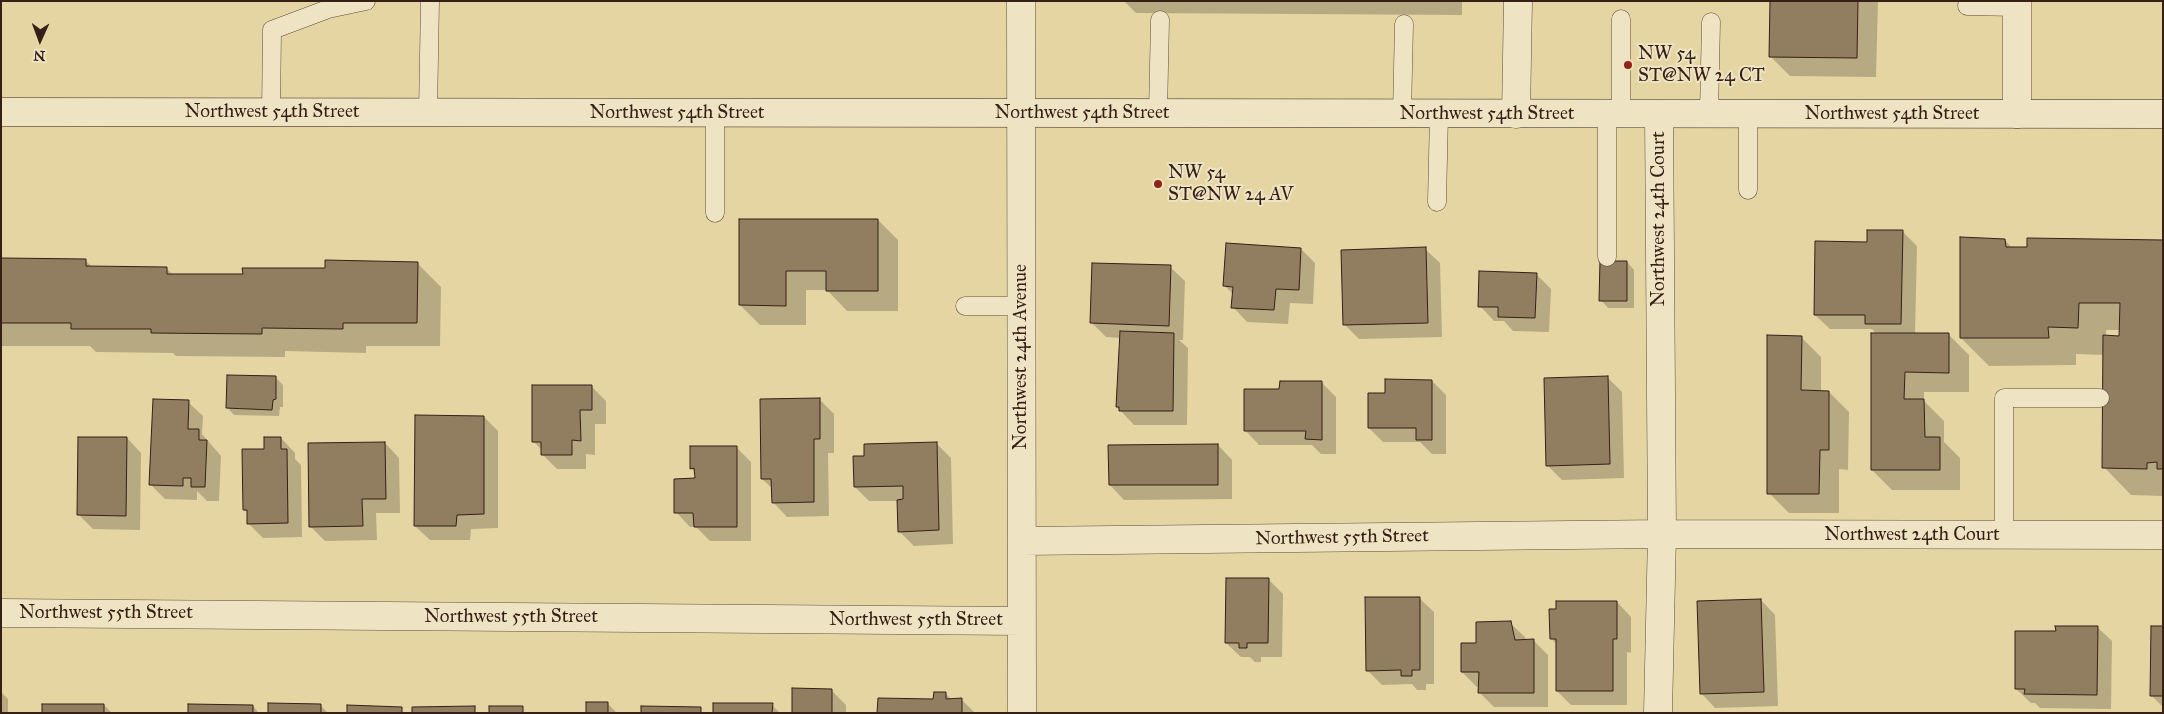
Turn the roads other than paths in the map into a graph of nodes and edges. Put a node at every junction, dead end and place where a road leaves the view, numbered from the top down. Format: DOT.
graph roads {
  1 [pos="366,1"];
  2 [pos="430,1"];
  3 [pos="1021,1"];
  4 [pos="1518,1"];
  5 [pos="2017,4"];
  6 [pos="1967,6"];
  7 [pos="1622,19"];
  8 [pos="1160,20"];
  9 [pos="1711,22"];
  10 [pos="1404,24"];
  11 [pos="1,112"];
  12 [pos="271,112"];
  13 [pos="428,112"];
  14 [pos="715,113"];
  15 [pos="1020,113"];
  16 [pos="1158,113"];
  17 [pos="1402,114"];
  18 [pos="1438,114"];
  19 [pos="1516,114"];
  20 [pos="1614,114"];
  21 [pos="1659,114"];
  22 [pos="1709,114"];
  23 [pos="1748,114"];
  24 [pos="2017,114"];
  25 [pos="2163,114"];
  26 [pos="1748,190"];
  27 [pos="1437,202"];
  28 [pos="715,213"];
  29 [pos="1607,257"];
  30 [pos="965,306"];
  31 [pos="1021,306"];
  32 [pos="2100,398"];
  33 [pos="1662,534"];
  34 [pos="2004,535"];
  35 [pos="2163,536"];
  36 [pos="1022,541"];
  37 [pos="1,612"];
  38 [pos="1021,621"];
  39 [pos="1022,713"];
  40 [pos="1658,713"];
  1 -- 12 [label="lane"];
  2 -- 13 [label="lane"];
  3 -- 15 [label="street, Northwest 24th Avenue"];
  4 -- 19 [label="street"];
  5 -- 6 [label="lane"];
  5 -- 24 [label="street"];
  7 -- 20 [label="lane"];
  8 -- 16 [label="lane"];
  9 -- 22 [label="lane"];
  10 -- 17 [label="lane"];
  11 -- 12 [label="street, Northwest 54th Street"];
  12 -- 13 [label="street, Northwest 54th Street"];
  13 -- 14 [label="street, Northwest 54th Street"];
  14 -- 15 [label="street, Northwest 54th Street"];
  14 -- 28 [label="lane"];
  15 -- 16 [label="street, Northwest 54th Street"];
  15 -- 31 [label="street, Northwest 24th Avenue"];
  16 -- 17 [label="street, Northwest 54th Street"];
  17 -- 18 [label="street, Northwest 54th Street"];
  18 -- 19 [label="street, Northwest 54th Street"];
  18 -- 27 [label="lane"];
  19 -- 20 [label="street, Northwest 54th Street"];
  20 -- 21 [label="street, Northwest 54th Street"];
  20 -- 29 [label="lane"];
  21 -- 22 [label="street, Northwest 54th Street"];
  21 -- 33 [label="street, Northwest 24th Court"];
  22 -- 23 [label="street, Northwest 54th Street"];
  23 -- 24 [label="street, Northwest 54th Street"];
  23 -- 26 [label="lane"];
  24 -- 25 [label="street, Northwest 54th Street"];
  30 -- 31 [label="lane"];
  31 -- 36 [label="street, Northwest 24th Avenue"];
  32 -- 34 [label="lane"];
  33 -- 34 [label="street, Northwest 24th Court"];
  33 -- 36 [label="street, Northwest 55th Street"];
  33 -- 40 [label="street, Northwest 24th Court"];
  34 -- 35 [label="street, Northwest 24th Court"];
  36 -- 38 [label="street, Northwest 24th Avenue"];
  37 -- 38 [label="street, Northwest 55th Street"];
  38 -- 39 [label="street, Northwest 24th Avenue"];
}
